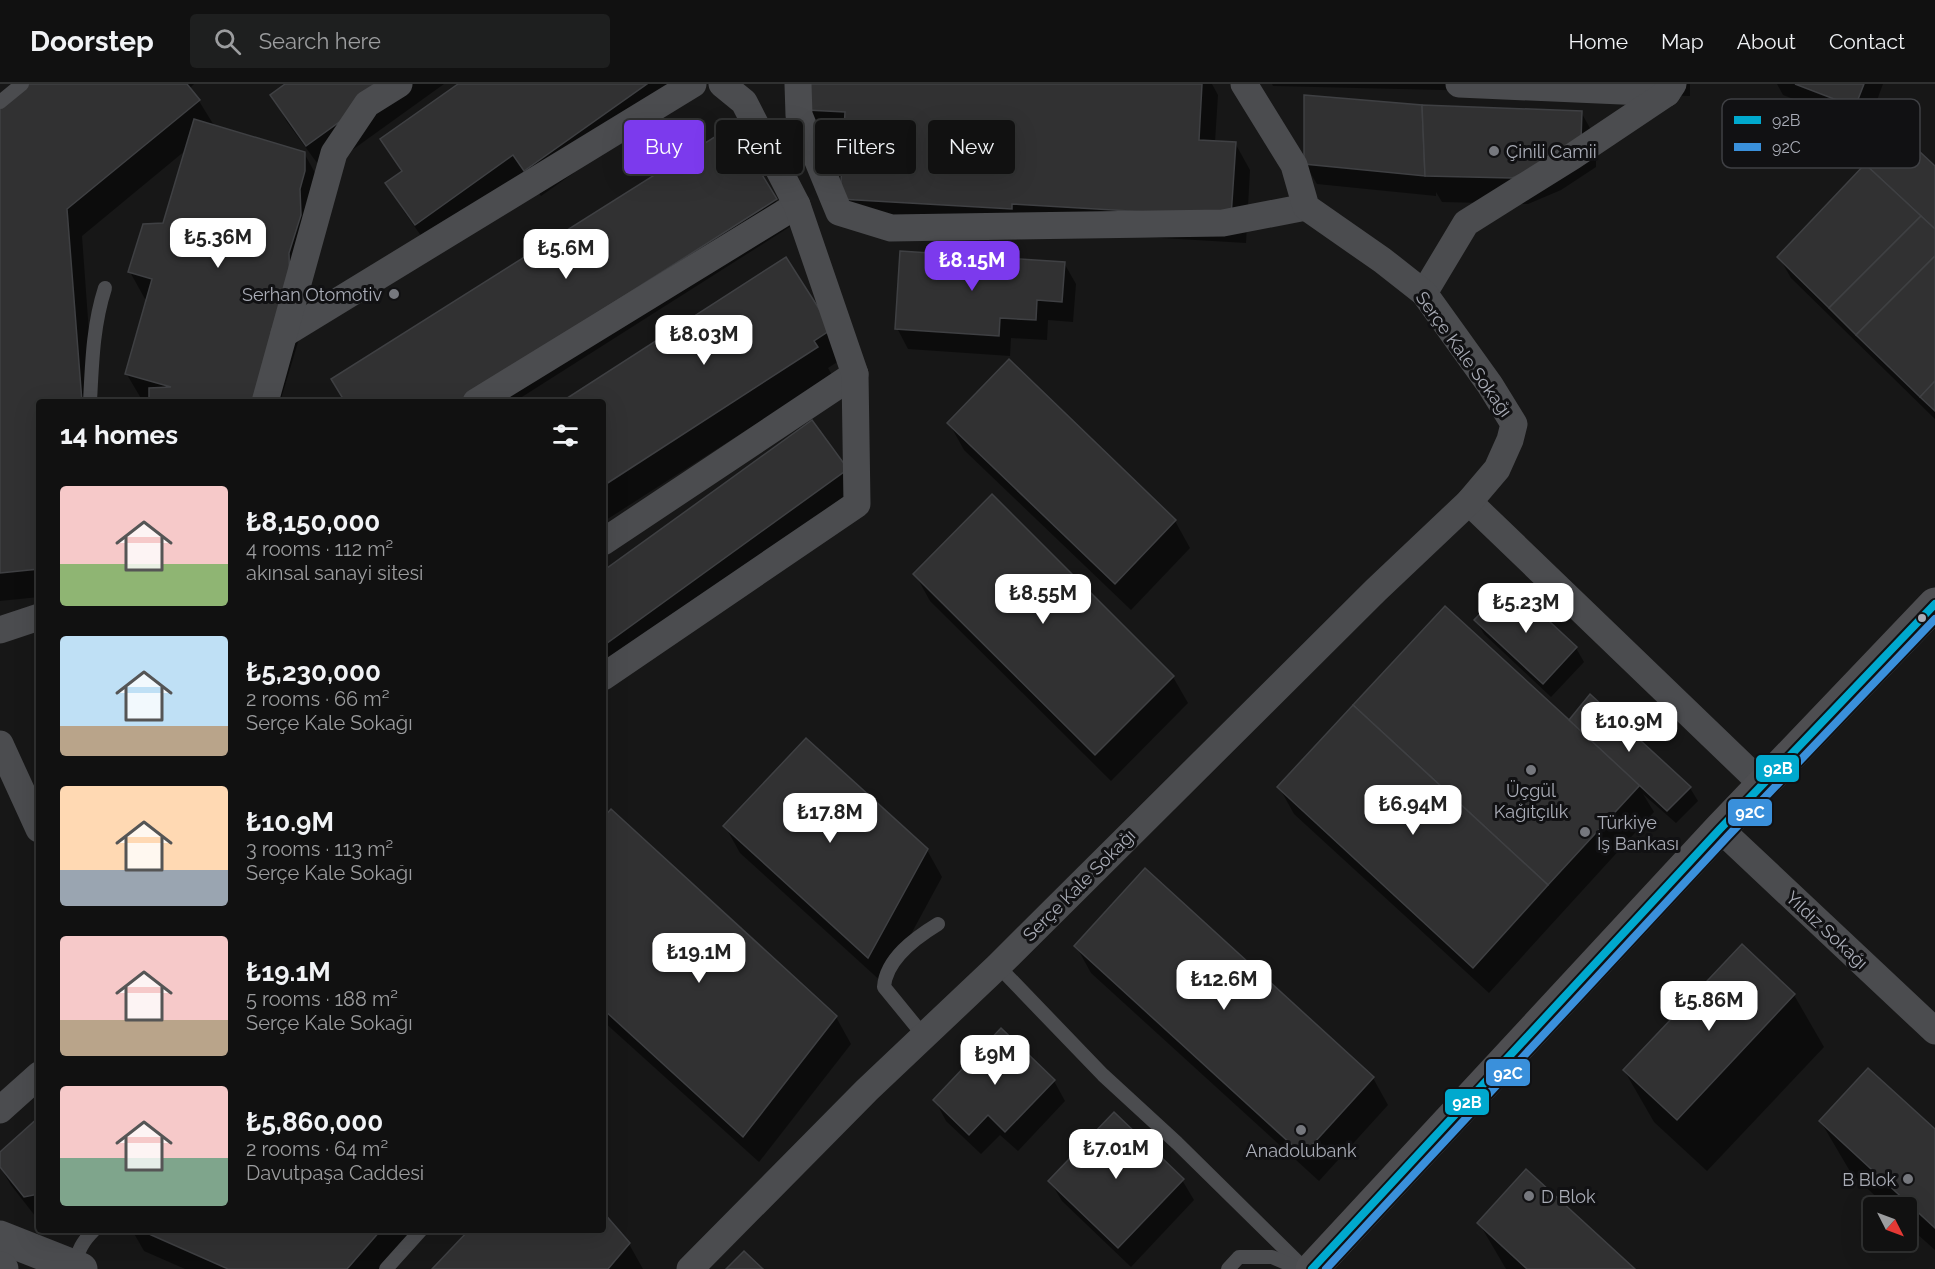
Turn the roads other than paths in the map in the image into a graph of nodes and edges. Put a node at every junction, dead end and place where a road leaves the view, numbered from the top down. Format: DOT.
graph roads {
  1 [pos="22,84"];
  2 [pos="399,84"];
  3 [pos="693,84"];
  4 [pos="722,84"];
  5 [pos="798,84"];
  6 [pos="1244,84"];
  7 [pos="1459,84"];
  8 [pos="1670,89"];
  9 [pos="0,102"];
  10 [pos="797,205"];
  11 [pos="1306,207"];
  12 [pos="105,288"];
  13 [pos="1424,293"];
  14 [pos="284,334"];
  15 [pos="855,374"];
  16 [pos="90,399"];
  17 [pos="266,399"];
  18 [pos="481,399"];
  19 [pos="1469,502"];
  20 [pos="606,540"];
  21 [pos="1935,604"];
  22 [pos="36,618"];
  23 [pos="0,630"];
  24 [pos="606,675"];
  25 [pos="0,744"];
  26 [pos="1762,784"];
  27 [pos="36,822"];
  28 [pos="1720,829"];
  29 [pos="938,924"];
  30 [pos="998,966"];
  31 [pos="1935,1031"];
  32 [pos="924,1036"];
  33 [pos="36,1078"];
  34 [pos="0,1110"];
  35 [pos="91,1233"];
  36 [pos="419,1233"];
  37 [pos="0,1237"];
  38 [pos="1315,1266"];
  39 [pos="78,1268"];
  40 [pos="386,1269"];
  41 [pos="690,1269"];
  42 [pos="1228,1269"];
  1 -- 9 [label="lane"];
  2 -- 14 [label="street"];
  3 -- 14 [label="street"];
  4 -- 10 [label="street"];
  5 -- 11 [label="street"];
  6 -- 11 [label="street"];
  7 -- 8 [label="street"];
  8 -- 13 [label="street"];
  10 -- 15 [label="street"];
  10 -- 18 [label="street"];
  11 -- 13 [label="street, Serçe Kale Sokağı"];
  12 -- 16 [label="lane"];
  13 -- 19 [label="street, Serçe Kale Sokağı"];
  14 -- 17 [label="street"];
  15 -- 20 [label="street"];
  15 -- 24 [label="street"];
  19 -- 26 [label="street"];
  19 -- 30 [label="street, Serçe Kale Sokağı"];
  21 -- 26 [label="main road"];
  22 -- 23 [label="street"];
  25 -- 27 [label="street"];
  26 -- 28 [label="main road"];
  28 -- 31 [label="street, Yıldız Sokağı"];
  28 -- 38 [label="main road"];
  29 -- 32 [label="lane"];
  30 -- 32 [label="street, Serçe Kale Sokağı"];
  30 -- 38 [label="lane"];
  32 -- 41 [label="street, Serçe Kale Sokağı"];
  33 -- 34 [label="street"];
  35 -- 39 [label="lane"];
  36 -- 40 [label="lane"];
  37 -- 39 [label="street"];
  38 -- 42 [label="lane"];
}
